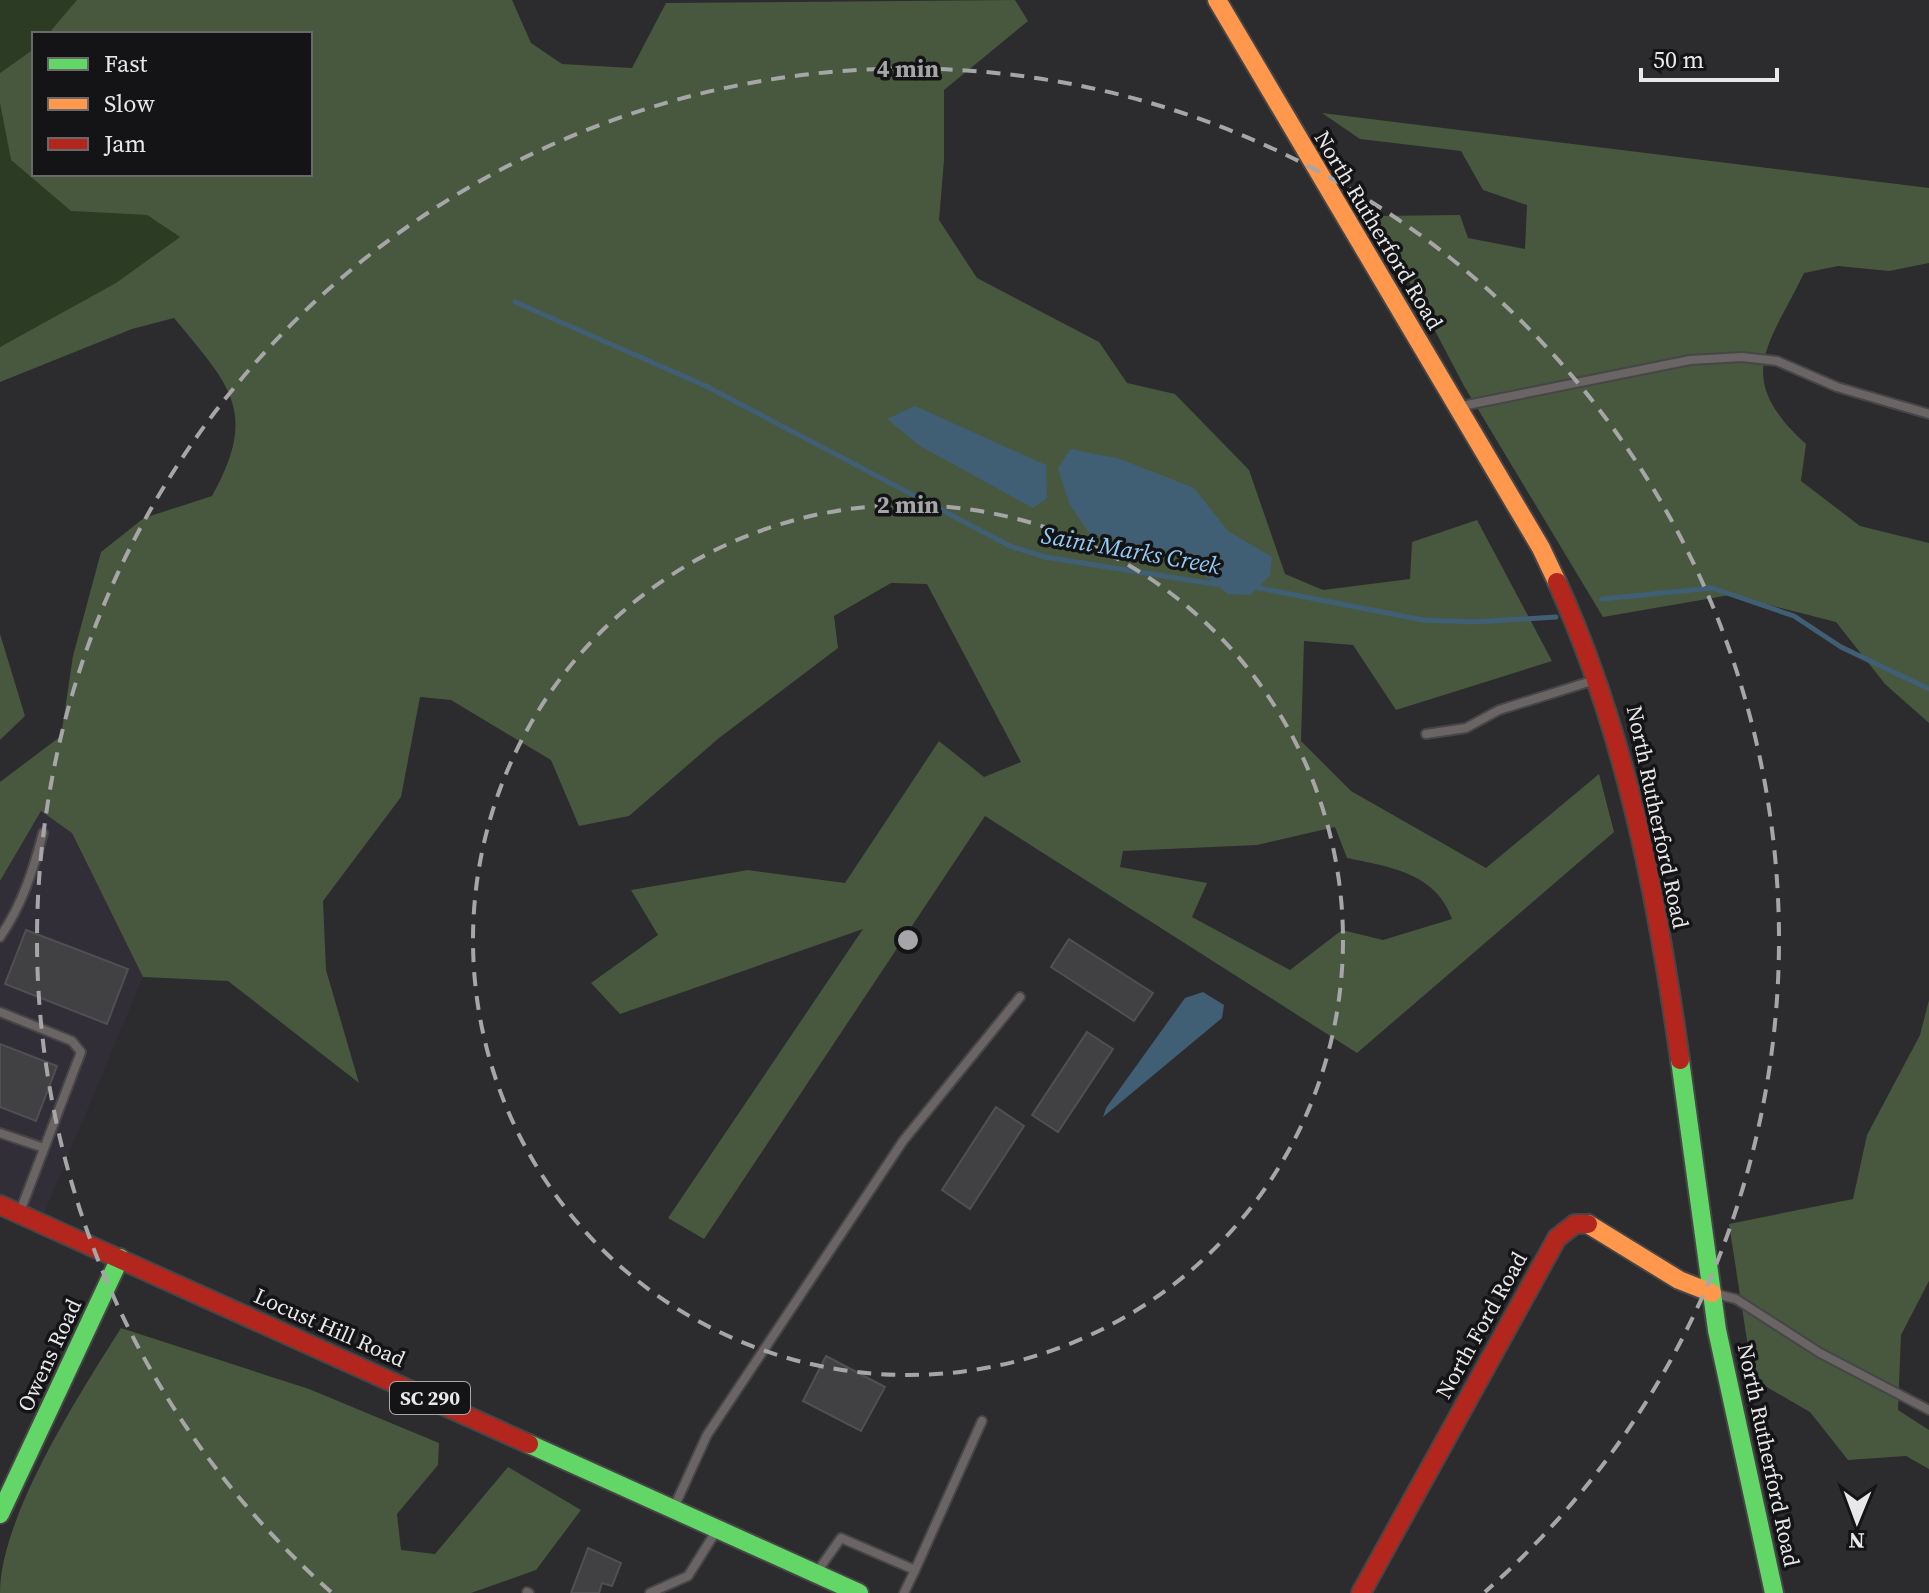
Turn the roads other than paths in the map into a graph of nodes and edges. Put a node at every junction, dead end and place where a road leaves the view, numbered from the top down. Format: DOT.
graph roads {
  1 [pos="1217,0"];
  2 [pos="1457,407"];
  3 [pos="1929,414"];
  4 [pos="1600,678"];
  5 [pos="1426,734"];
  6 [pos="43,833"];
  7 [pos="0,937"];
  8 [pos="1020,997"];
  9 [pos="0,1012"];
  10 [pos="0,1133"];
  11 [pos="44,1148"];
  12 [pos="0,1205"];
  13 [pos="20,1213"];
  14 [pos="120,1258"];
  15 [pos="1712,1293"];
  16 [pos="1929,1410"];
  17 [pos="982,1421"];
  18 [pos="673,1509"];
  19 [pos="0,1514"];
  20 [pos="718,1529"];
  21 [pos="915,1570"];
  22 [pos="816,1574"];
  23 [pos="650,1593"];
  24 [pos="859,1593"];
  25 [pos="904,1593"];
  26 [pos="1361,1593"];
  27 [pos="1774,1593"];
  1 -- 2 [label="street, North Rutherford Road"];
  2 -- 3 [label="lane"];
  2 -- 4 [label="street, North Rutherford Road"];
  4 -- 5 [label="lane"];
  4 -- 15 [label="street, North Rutherford Road"];
  6 -- 7 [label="lane"];
  8 -- 18 [label="lane"];
  9 -- 11 [label="lane"];
  10 -- 11 [label="lane"];
  11 -- 13 [label="lane"];
  12 -- 13 [label="street, Locust Hill Road / SC 290"];
  13 -- 14 [label="street, Locust Hill Road / SC 290"];
  14 -- 18 [label="street, Locust Hill Road / SC 290"];
  14 -- 19 [label="street, Owens Road"];
  15 -- 16 [label="lane"];
  15 -- 26 [label="street, North Ford Road"];
  15 -- 27 [label="street, North Rutherford Road"];
  17 -- 21 [label="lane"];
  18 -- 20 [label="street, Locust Hill Road / SC 290"];
  20 -- 22 [label="street, Locust Hill Road / SC 290"];
  20 -- 23 [label="lane"];
  21 -- 22 [label="lane"];
  21 -- 25 [label="lane"];
  22 -- 24 [label="street, Locust Hill Road / SC 290"];
}
